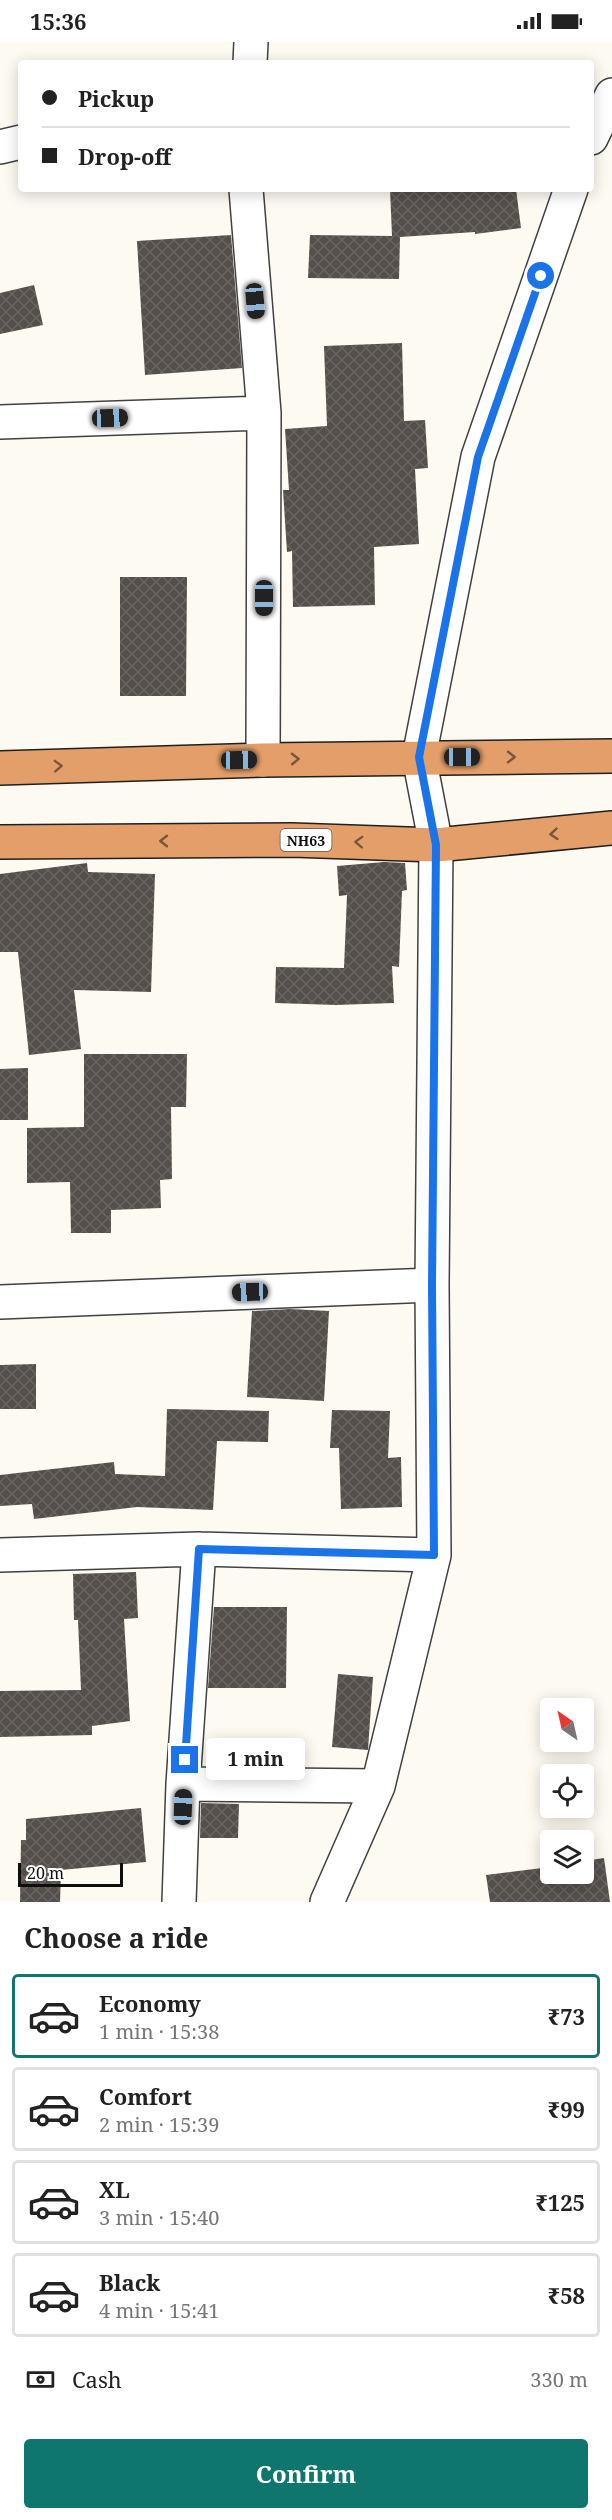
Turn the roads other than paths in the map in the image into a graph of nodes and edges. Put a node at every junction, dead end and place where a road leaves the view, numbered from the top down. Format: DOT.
graph roads {
  1 [pos="251,42"];
  2 [pos="250,60"];
  3 [pos="612,95"];
  4 [pos="594,132"];
  5 [pos="18,143"];
  6 [pos="0,147"];
  7 [pos="246,192"];
  8 [pos="570,192"];
  9 [pos="264,413"];
  10 [pos="0,422"];
  11 [pos="612,756"];
  12 [pos="419,757"];
  13 [pos="263,760"];
  14 [pos="0,768"];
  15 [pos="612,828"];
  16 [pos="0,842"];
  17 [pos="436,845"];
  18 [pos="432,1285"];
  19 [pos="0,1302"];
  20 [pos="199,1549"];
  21 [pos="434,1555"];
  22 [pos="0,1556"];
  23 [pos="183,1784"];
  24 [pos="378,1786"];
  25 [pos="179,1902"];
  26 [pos="327,1902"];
  1 -- 2 [label="street"];
  3 -- 4 [label="street"];
  5 -- 6 [label="street"];
  7 -- 9 [label="street"];
  8 -- 12 [label="street"];
  9 -- 10 [label="street"];
  9 -- 13 [label="street"];
  12 -- 11 [label="highway, one-way"];
  13 -- 12 [label="highway, one-way"];
  12 -- 17 [label="street"];
  14 -- 13 [label="highway, one-way"];
  15 -- 17 [label="highway, NH63, one-way"];
  17 -- 16 [label="highway, NH63, one-way"];
  17 -- 18 [label="street"];
  18 -- 19 [label="street"];
  18 -- 21 [label="street"];
  20 -- 21 [label="street"];
  20 -- 22 [label="street"];
  20 -- 23 [label="street"];
  21 -- 24 [label="street"];
  23 -- 24 [label="street"];
  23 -- 25 [label="street"];
  24 -- 26 [label="street"];
}
